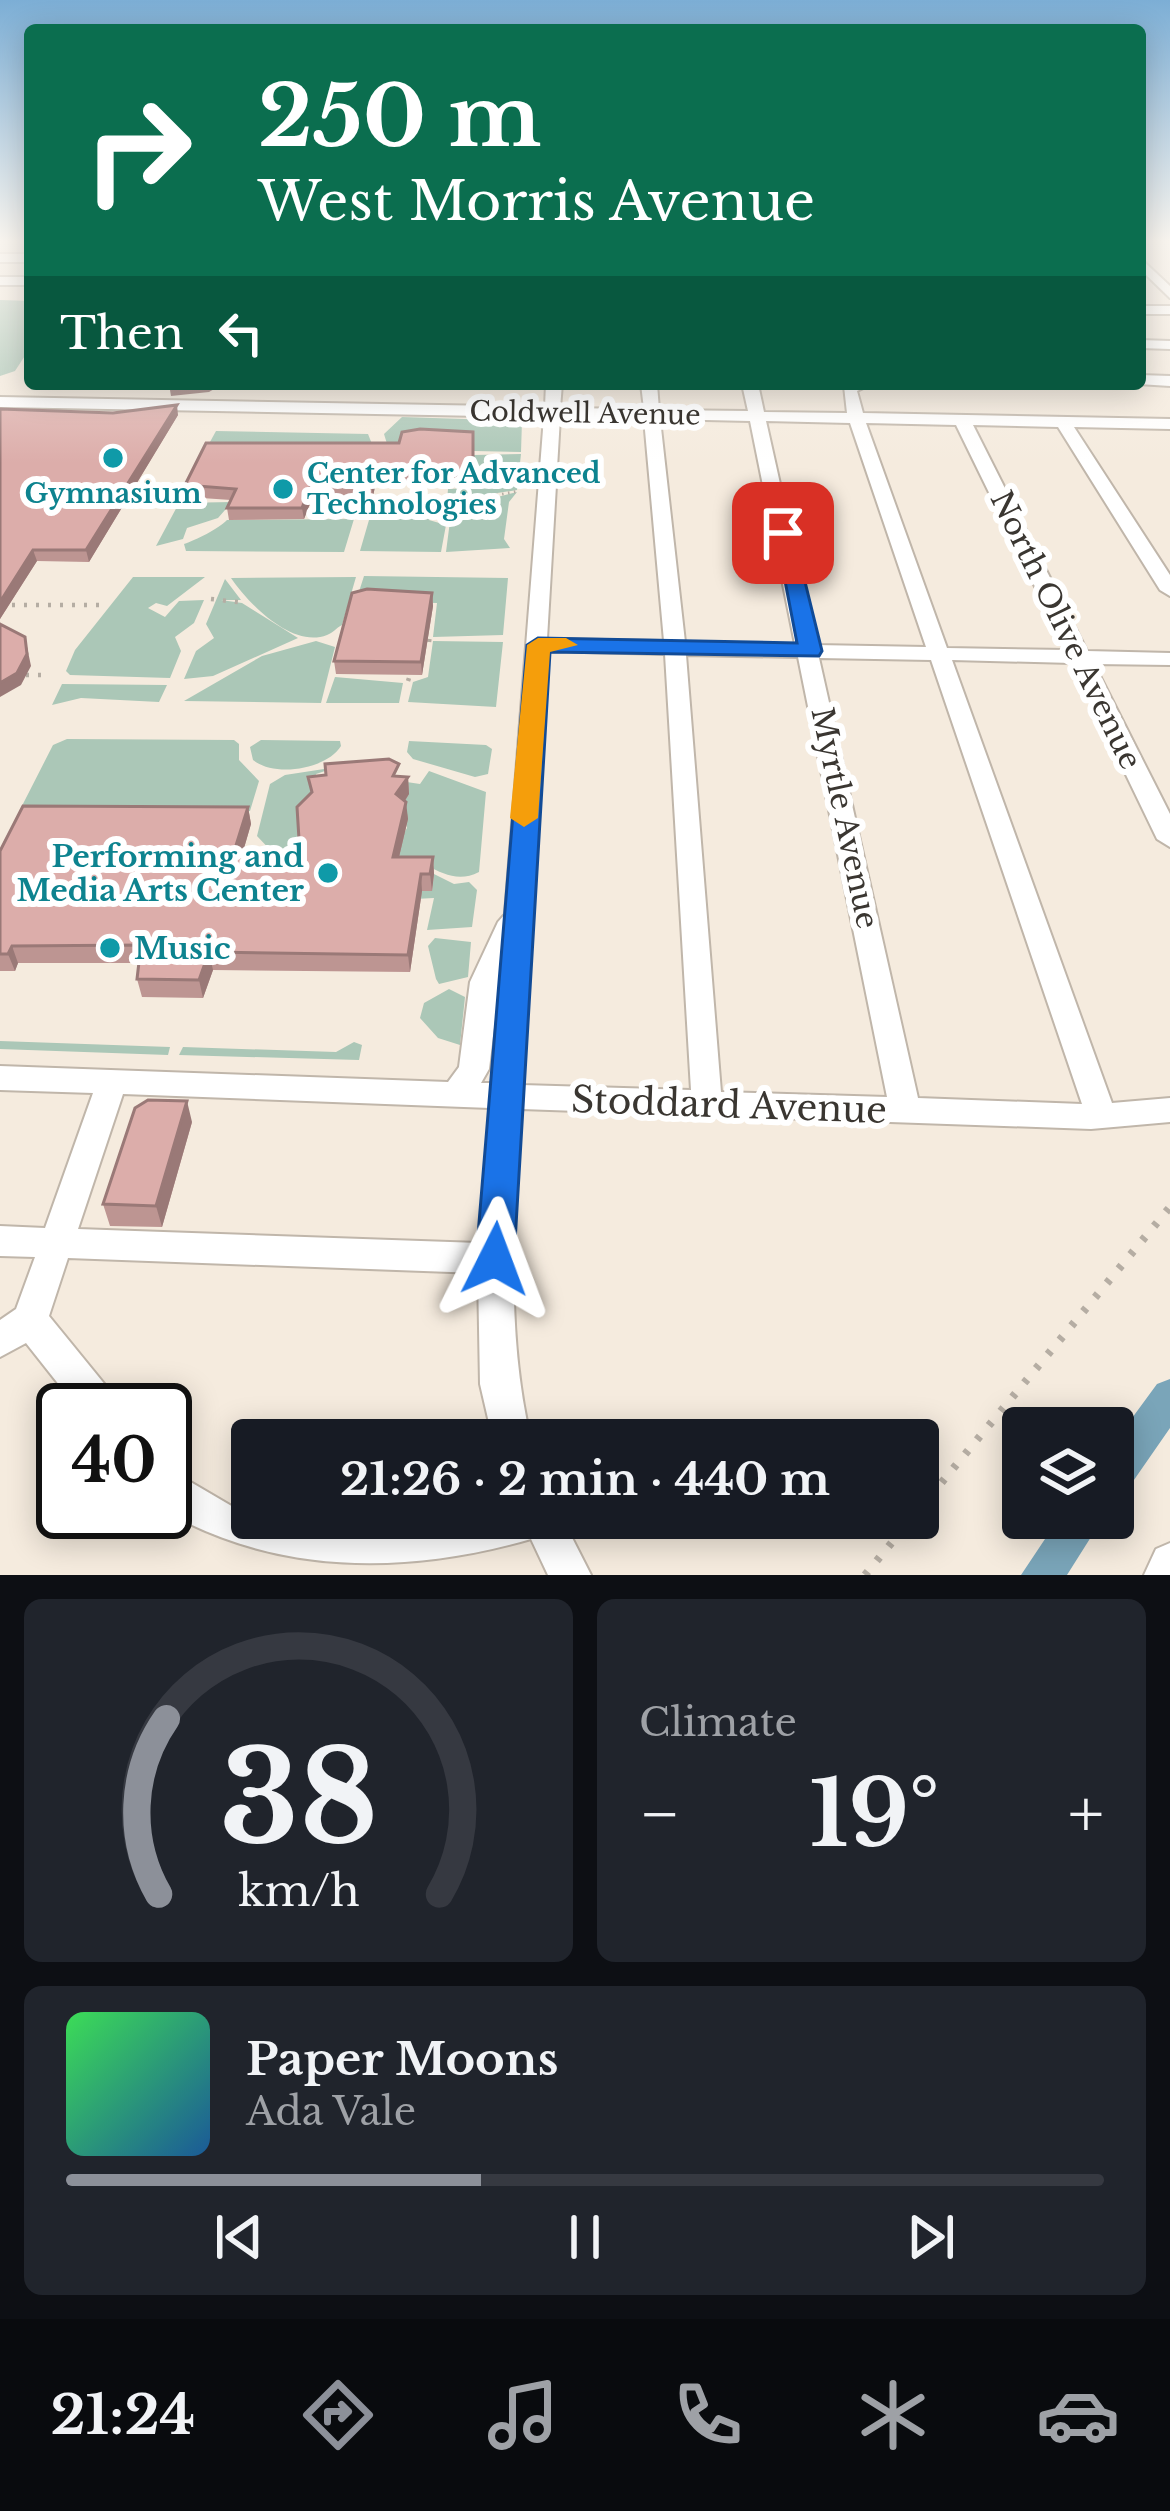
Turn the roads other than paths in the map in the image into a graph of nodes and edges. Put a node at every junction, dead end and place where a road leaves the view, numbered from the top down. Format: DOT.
graph roads {
  1 [pos="536,390"];
  2 [pos="554,390"];
  3 [pos="649,390"];
  4 [pos="751,390"];
  5 [pos="849,390"];
  6 [pos="0,402"];
  7 [pos="525,411"];
  8 [pos="553,412"];
  9 [pos="651,415"];
  10 [pos="755,416"];
  11 [pos="856,418"];
  12 [pos="962,420"];
  13 [pos="1063,422"];
  14 [pos="1170,424"];
  15 [pos="1170,590"];
  16 [pos="538,645"];
  17 [pos="676,647"];
  18 [pos="810,651"];
  19 [pos="942,655"];
  20 [pos="1080,657"];
  21 [pos="1170,659"];
  22 [pos="1170,839"];
  23 [pos="517,909"];
  24 [pos="0,1078"];
  25 [pos="112,1083"];
  26 [pos="456,1095"];
  27 [pos="504,1097"];
  28 [pos="706,1105"];
  29 [pos="1170,1110"];
  30 [pos="905,1112"];
  31 [pos="1102,1117"];
  32 [pos="0,1241"];
  33 [pos="57,1243"];
  34 [pos="495,1259"];
  35 [pos="15,1330"];
  36 [pos="73,1383"];
  37 [pos="507,1419"];
  38 [pos="192,1510"];
  39 [pos="231,1535"];
  40 [pos="239,1539"];
  41 [pos="487,1539"];
  42 [pos="550,1539"];
  43 [pos="1170,1563"];
  44 [pos="570,1575"];
  45 [pos="1165,1575"];
  1 -- 7 [label="street"];
  2 -- 8 [label="street"];
  3 -- 9 [label="street"];
  4 -- 10 [label="street, Myrtle Avenue"];
  5 -- 11 [label="street"];
  6 -- 7 [label="street, Coldwell Avenue"];
  7 -- 8 [label="street, Coldwell Avenue"];
  8 -- 9 [label="street, Coldwell Avenue"];
  8 -- 16 [label="street"];
  9 -- 10 [label="street, Coldwell Avenue"];
  9 -- 17 [label="street"];
  10 -- 11 [label="street, Coldwell Avenue"];
  10 -- 18 [label="street, Myrtle Avenue"];
  11 -- 12 [label="street, Coldwell Avenue"];
  11 -- 19 [label="street"];
  12 -- 13 [label="street, Coldwell Avenue"];
  12 -- 20 [label="street, North Olive Avenue"];
  13 -- 14 [label="street, Coldwell Avenue"];
  13 -- 15 [label="street"];
  16 -- 17 [label="street"];
  16 -- 23 [label="street"];
  17 -- 18 [label="street"];
  17 -- 28 [label="street"];
  18 -- 19 [label="street"];
  18 -- 30 [label="street, Myrtle Avenue"];
  19 -- 20 [label="street"];
  19 -- 31 [label="street"];
  20 -- 21 [label="street"];
  20 -- 22 [label="street, North Olive Avenue"];
  23 -- 26 [label="street"];
  23 -- 27 [label="street"];
  24 -- 25 [label="street, Stoddard Avenue"];
  25 -- 26 [label="street, Stoddard Avenue"];
  25 -- 33 [label="street"];
  26 -- 27 [label="street, Stoddard Avenue"];
  27 -- 28 [label="street, Stoddard Avenue"];
  27 -- 34 [label="street"];
  28 -- 30 [label="street, Stoddard Avenue"];
  29 -- 31 [label="street, Stoddard Avenue"];
  30 -- 31 [label="street, Stoddard Avenue"];
  32 -- 33 [label="street"];
  33 -- 34 [label="street"];
  33 -- 35 [label="street"];
  34 -- 37 [label="street"];
  35 -- 36 [label="street"];
  38 -- 39 [label="street"];
  40 -- 41 [label="street"];
  42 -- 44 [label="street"];
  43 -- 45 [label="street"];
}
